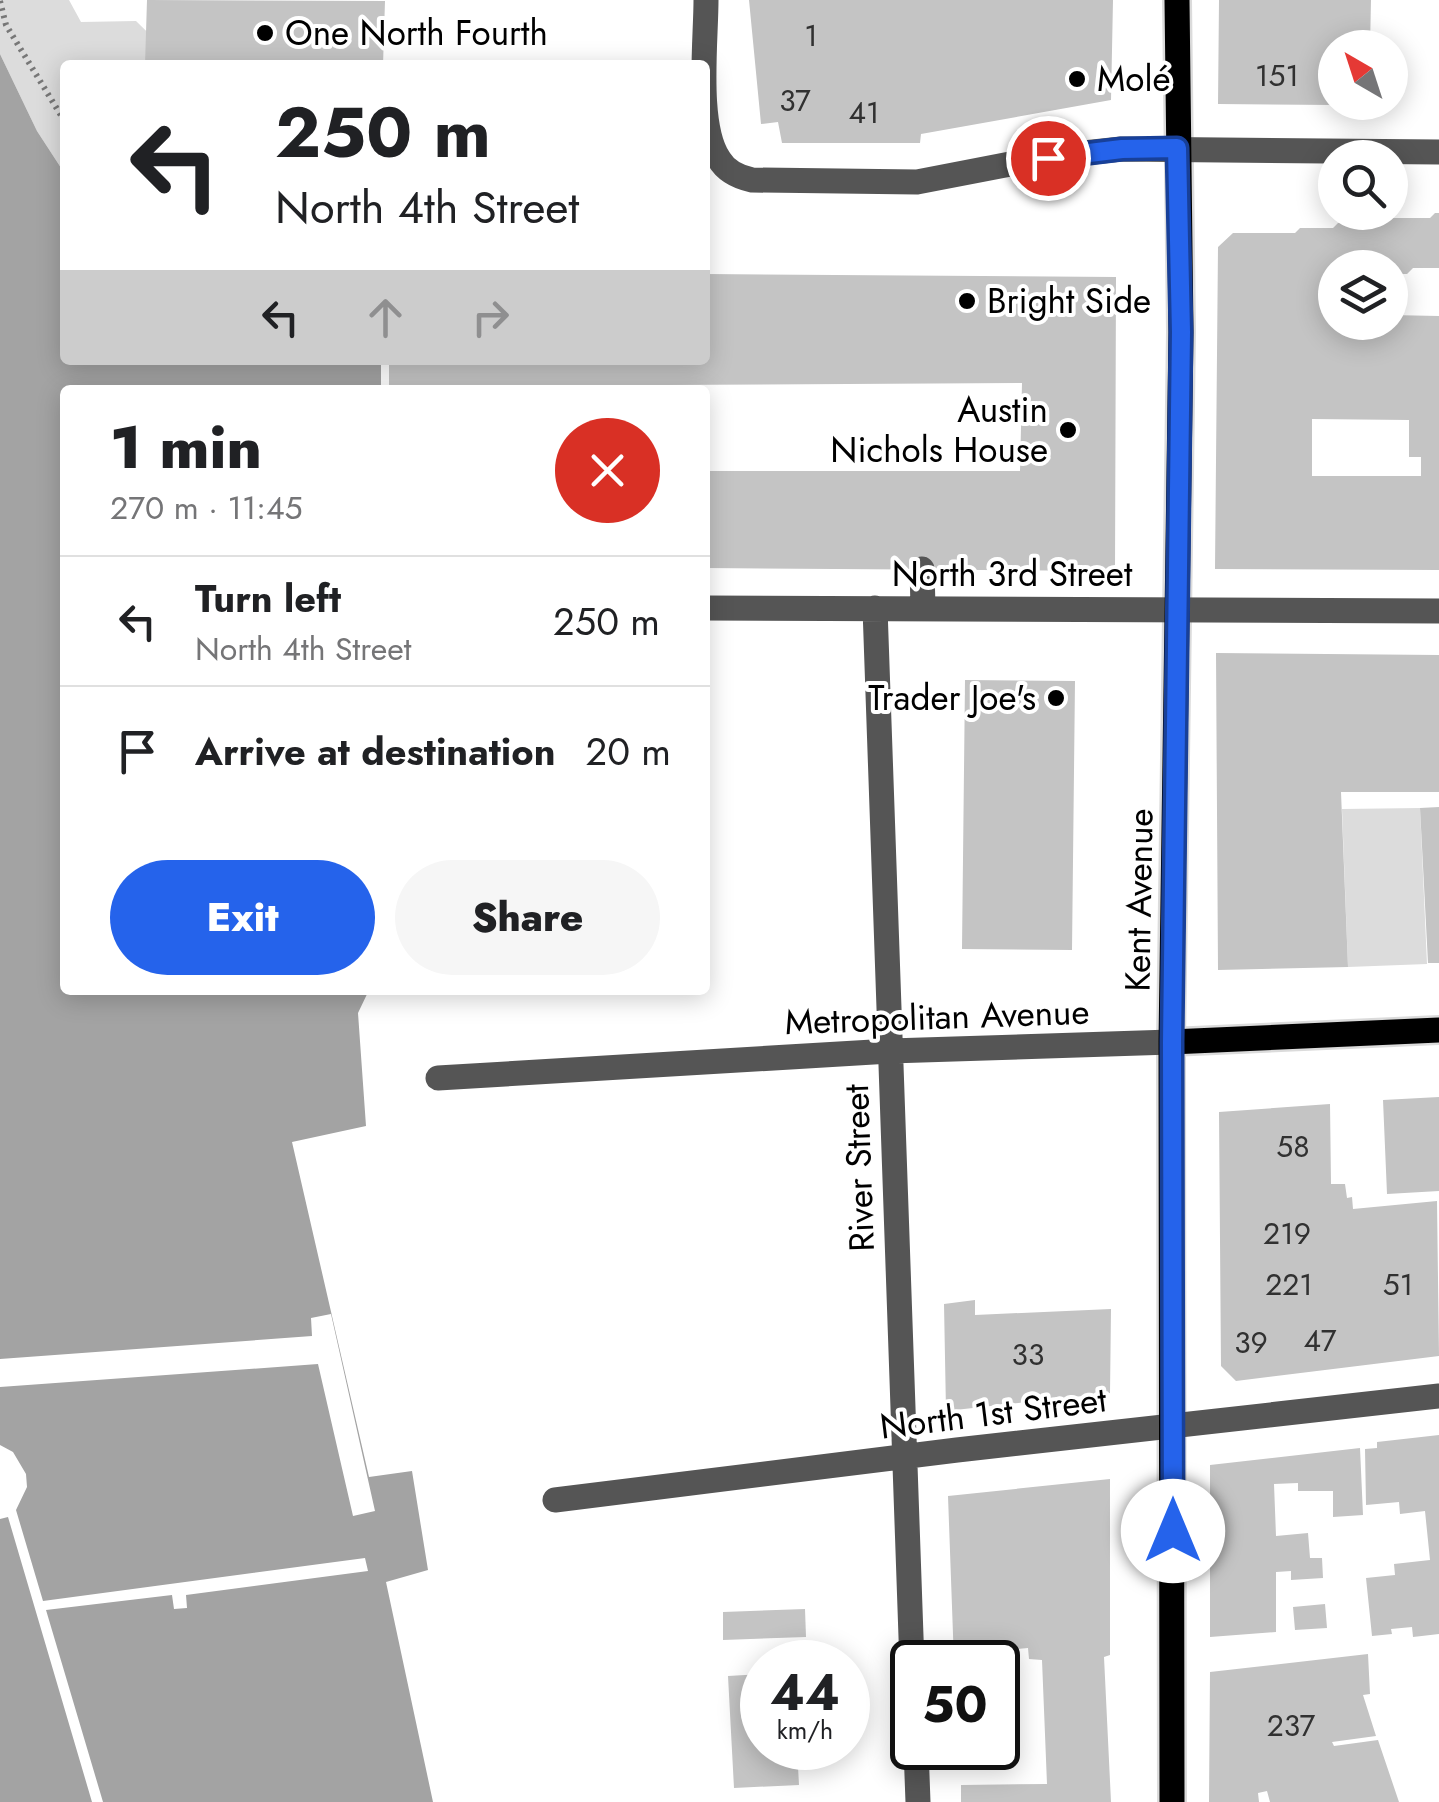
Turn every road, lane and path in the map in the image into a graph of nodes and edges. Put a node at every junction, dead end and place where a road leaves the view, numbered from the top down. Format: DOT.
graph roads {
  1 [pos="0,0"];
  2 [pos="706,0"];
  3 [pos="1178,0"];
  4 [pos="707,60"];
  5 [pos="60,114"];
  6 [pos="710,136"];
  7 [pos="1177,148"];
  8 [pos="1439,152"];
  9 [pos="922,570"];
  10 [pos="710,608"];
  11 [pos="875,608"];
  12 [pos="923,608"];
  13 [pos="1178,610"];
  14 [pos="1439,611"];
  15 [pos="1439,1030"];
  16 [pos="1172,1042"];
  17 [pos="890,1052"];
  18 [pos="438,1078"];
  19 [pos="1439,1396"];
  20 [pos="1174,1426"];
  21 [pos="905,1457"];
  22 [pos="554,1500"];
  23 [pos="911,1640"];
  24 [pos="917,1770"];
  25 [pos="918,1802"];
  26 [pos="1172,1802"];
  1 -- 5 [label="path"];
  2 -- 4 [label="street"];
  3 -- 7 [label="main road, Kent Avenue"];
  6 -- 7 [label="street"];
  7 -- 8 [label="street"];
  7 -- 13 [label="main road, Kent Avenue"];
  9 -- 12 [label="street"];
  10 -- 11 [label="street, North 3rd Street"];
  11 -- 12 [label="street, North 3rd Street"];
  11 -- 17 [label="street, River Street"];
  12 -- 13 [label="street, North 3rd Street"];
  13 -- 14 [label="street, North 3rd Street"];
  13 -- 16 [label="main road, Kent Avenue"];
  15 -- 16 [label="main road, Metropolitan Avenue"];
  16 -- 17 [label="street, Metropolitan Avenue"];
  16 -- 20 [label="main road, Kent Avenue"];
  17 -- 18 [label="street, Metropolitan Avenue"];
  17 -- 21 [label="street, River Street"];
  19 -- 20 [label="street, North 1st Street"];
  20 -- 21 [label="street, North 1st Street"];
  20 -- 26 [label="main road, Kent Avenue"];
  21 -- 22 [label="street, North 1st Street"];
  21 -- 23 [label="street, River Street"];
  24 -- 25 [label="street"];
}
